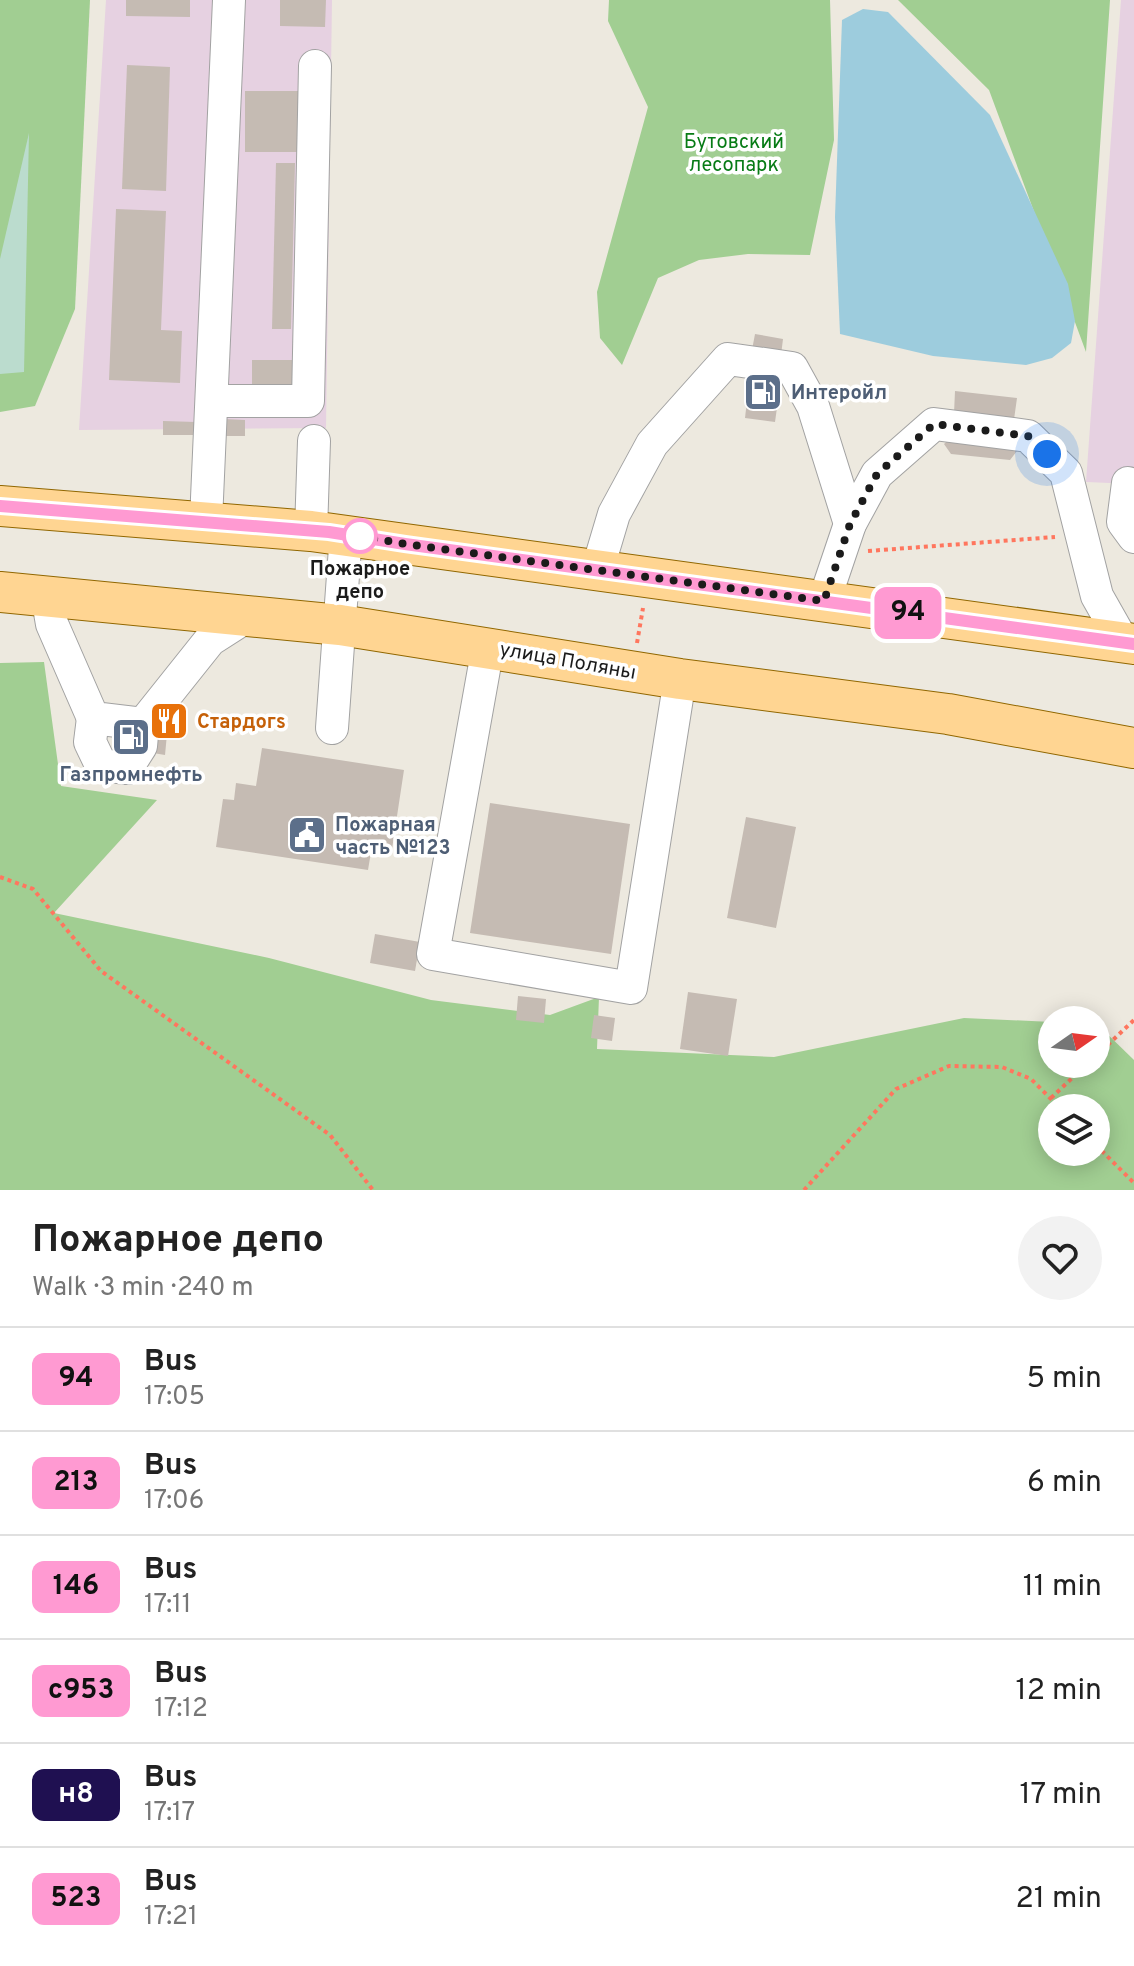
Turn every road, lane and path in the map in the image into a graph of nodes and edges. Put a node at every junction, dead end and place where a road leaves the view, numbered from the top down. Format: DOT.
graph roads {
  1 [pos="229,0"];
  2 [pos="315,66"];
  3 [pos="213,401"];
  4 [pos="314,441"];
  5 [pos="1128,483"];
  6 [pos="0,506"];
  7 [pos="206,521"];
  8 [pos="328,532"];
  9 [pos="1081,535"];
  10 [pos="1134,537"];
  11 [pos="845,539"];
  12 [pos="597,571"];
  13 [pos="647,577"];
  14 [pos="0,592"];
  15 [pos="47,595"];
  16 [pos="824,601"];
  17 [pos="249,615"];
  18 [pos="340,625"];
  19 [pos="1128,643"];
  20 [pos="488,647"];
  21 [pos="633,671"];
  22 [pos="680,679"];
  23 [pos="93,718"];
  24 [pos="143,724"];
  25 [pos="332,728"];
  26 [pos="1134,748"];
  27 [pos="0,877"];
  28 [pos="1134,1020"];
  29 [pos="1110,1043"];
  30 [pos="1072,1078"];
  31 [pos="1047,1094"];
  32 [pos="1055,1094"];
  33 [pos="1110,1159"];
  34 [pos="1134,1183"];
  35 [pos="373,1190"];
  36 [pos="804,1190"];
  1 -- 3 [label="lane"];
  2 -- 3 [label="lane"];
  3 -- 7 [label="lane"];
  4 -- 8 [label="lane"];
  5 -- 10 [label="lane"];
  6 -- 7 [label="main road"];
  7 -- 8 [label="main road"];
  8 -- 12 [label="main road"];
  8 -- 18 [label="lane"];
  9 -- 11 [label="path"];
  9 -- 11 [label="lane"];
  9 -- 19 [label="lane"];
  11 -- 12 [label="lane"];
  11 -- 16 [label="lane"];
  12 -- 13 [label="main road"];
  13 -- 16 [label="main road"];
  13 -- 21 [label="path"];
  14 -- 15 [label="main road, улица Поляны"];
  15 -- 17 [label="main road, улица Поляны"];
  15 -- 23 [label="lane"];
  16 -- 19 [label="main road"];
  17 -- 18 [label="main road, улица Поляны"];
  17 -- 24 [label="lane"];
  18 -- 20 [label="main road, улица Поляны"];
  18 -- 25 [label="lane"];
  20 -- 21 [label="main road, улица Поляны"];
  20 -- 22 [label="lane"];
  21 -- 22 [label="main road, улица Поляны"];
  22 -- 26 [label="main road, улица Поляны"];
  23 -- 24 [label="lane"];
  23 -- 24 [label="lane"];
  27 -- 35 [label="path"];
  28 -- 29 [label="path"];
  30 -- 32 [label="path"];
  31 -- 36 [label="path"];
  33 -- 34 [label="path"];
}
